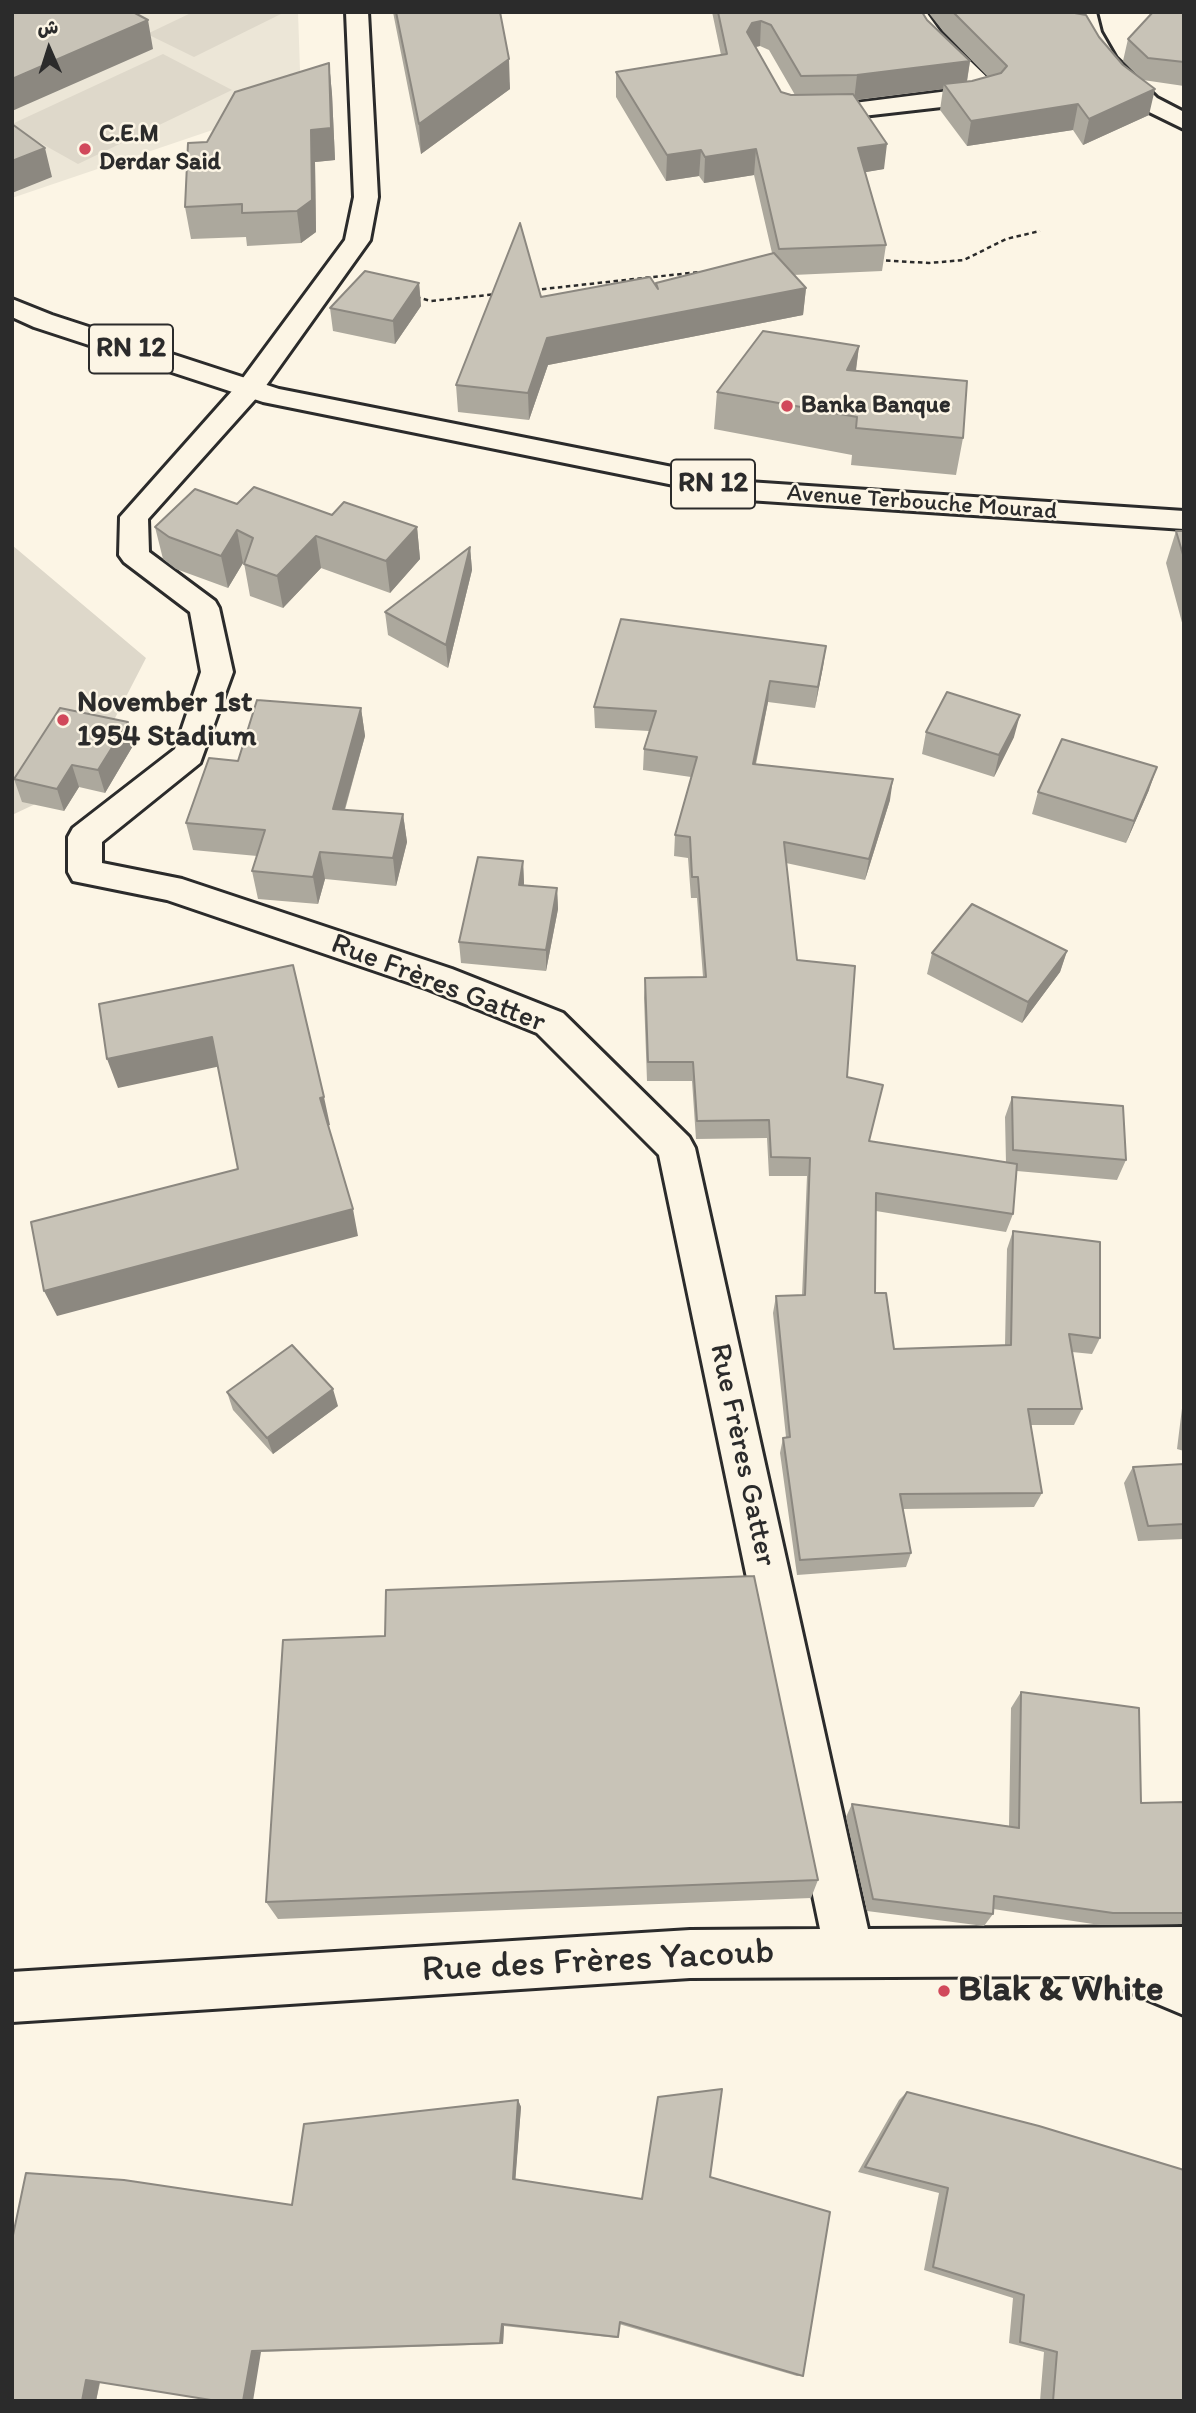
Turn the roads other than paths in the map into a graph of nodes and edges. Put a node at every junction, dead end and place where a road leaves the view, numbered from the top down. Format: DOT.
graph roads {
  1 [pos="357,12"];
  2 [pos="915,12"];
  3 [pos="1085,12"];
  4 [pos="789,111"];
  5 [pos="1184,122"];
  6 [pos="12,307"];
  7 [pos="250,388"];
  8 [pos="1184,520"];
  9 [pos="1184,1951"];
  10 [pos="849,1952"];
  11 [pos="1090,1952"];
  12 [pos="1184,1990"];
  13 [pos="12,1997"];
  1 -- 7 [label="street"];
  2 -- 4 [label="street"];
  3 -- 5 [label="street"];
  6 -- 7 [label="street, RN 12"];
  7 -- 8 [label="street, Avenue Terbouche Mourad / RN 12"];
  7 -- 10 [label="street, Rue Frères Gatter"];
  9 -- 11 [label="street, Rue des Frères Yacoub"];
  10 -- 11 [label="street, Rue des Frères Yacoub"];
  10 -- 13 [label="street, Rue des Frères Yacoub"];
  11 -- 12 [label="street"];
}
